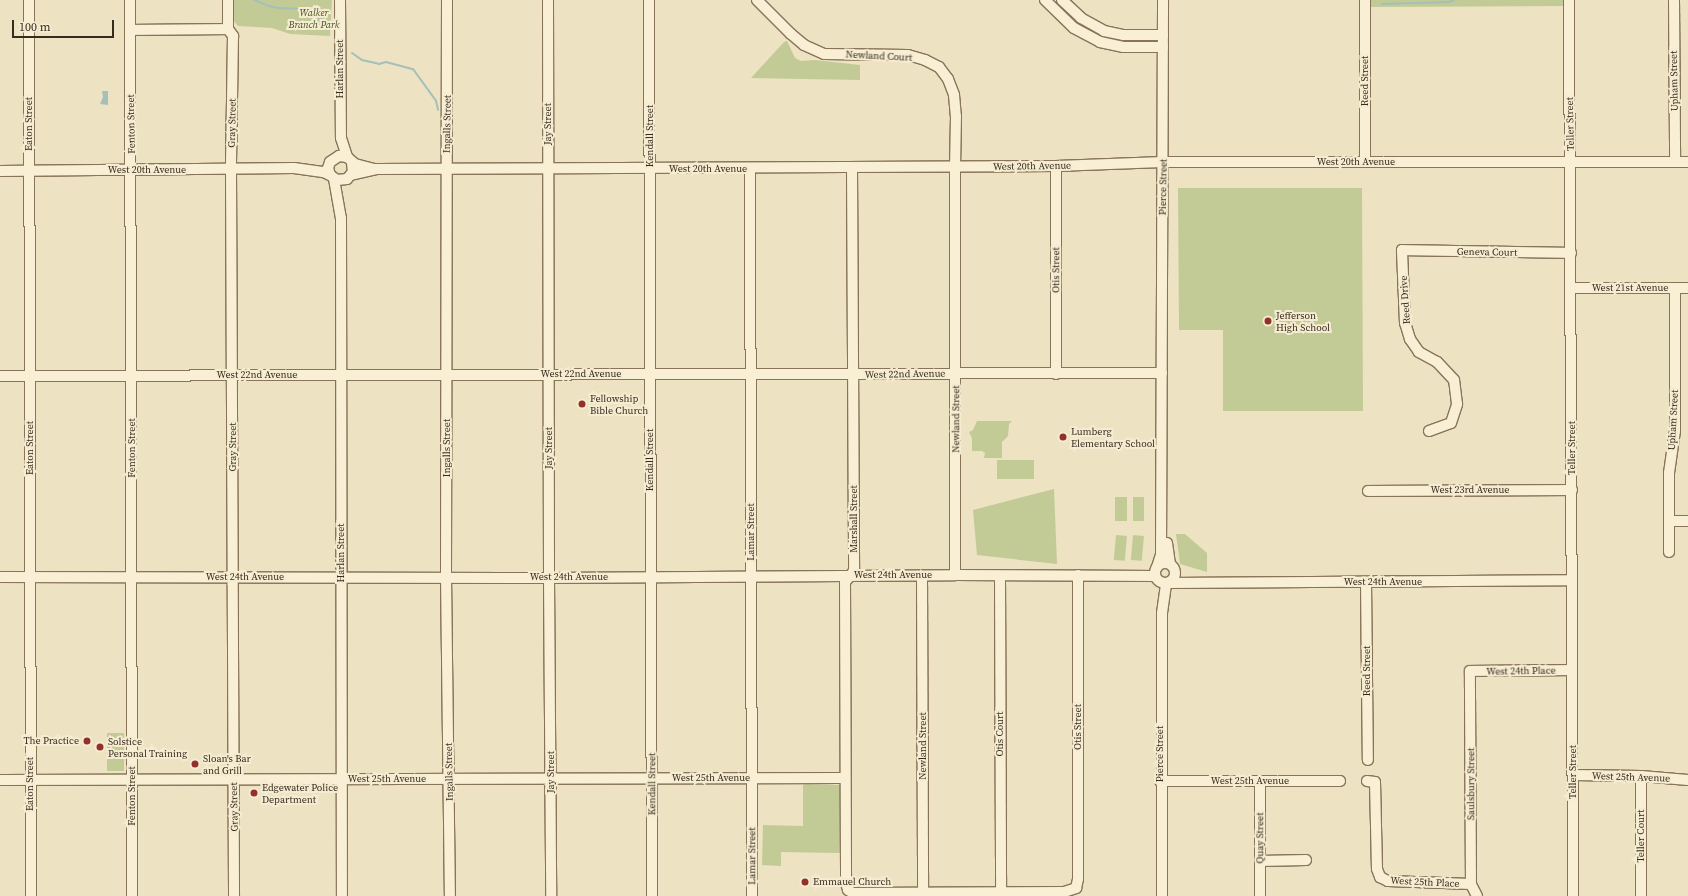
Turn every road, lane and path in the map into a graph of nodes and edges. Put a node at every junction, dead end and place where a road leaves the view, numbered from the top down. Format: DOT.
graph roads {
  1 [pos="29,0"];
  2 [pos="130,0"];
  3 [pos="228,0"];
  4 [pos="340,0"];
  5 [pos="447,0"];
  6 [pos="548,0"];
  7 [pos="649,0"];
  8 [pos="757,0"];
  9 [pos="1045,0"];
  10 [pos="1062,0"];
  11 [pos="1163,0"];
  12 [pos="1365,0"];
  13 [pos="1569,0"];
  14 [pos="1674,0"];
  15 [pos="228,29"];
  16 [pos="130,30"];
  17 [pos="1163,35"];
  18 [pos="1163,47"];
  19 [pos="341,138"];
  20 [pos="332,160"];
  21 [pos="349,160"];
  22 [pos="1365,161"];
  23 [pos="1163,162"];
  24 [pos="1675,162"];
  25 [pos="1688,162"];
  26 [pos="1571,163"];
  27 [pos="1056,166"];
  28 [pos="955,167"];
  29 [pos="294,168"];
  30 [pos="750,168"];
  31 [pos="852,168"];
  32 [pos="376,169"];
  33 [pos="446,169"];
  34 [pos="548,169"];
  35 [pos="650,169"];
  36 [pos="131,170"];
  37 [pos="231,170"];
  38 [pos="0,171"];
  39 [pos="29,171"];
  40 [pos="332,177"];
  41 [pos="349,177"];
  42 [pos="340,209"];
  43 [pos="1402,250"];
  44 [pos="1571,253"];
  45 [pos="1571,288"];
  46 [pos="1675,288"];
  47 [pos="1688,288"];
  48 [pos="233,374"];
  49 [pos="448,374"];
  50 [pos="549,374"];
  51 [pos="650,374"];
  52 [pos="956,374"];
  53 [pos="1056,374"];
  54 [pos="1162,374"];
  55 [pos="132,375"];
  56 [pos="341,375"];
  57 [pos="750,375"];
  58 [pos="854,375"];
  59 [pos="0,376"];
  60 [pos="29,376"];
  61 [pos="1429,431"];
  62 [pos="1572,490"];
  63 [pos="1368,491"];
  64 [pos="1669,521"];
  65 [pos="1688,522"];
  66 [pos="1669,552"];
  67 [pos="1172,568"];
  68 [pos="851,575"];
  69 [pos="955,575"];
  70 [pos="1078,575"];
  71 [pos="446,576"];
  72 [pos="750,576"];
  73 [pos="922,576"];
  74 [pos="1000,576"];
  75 [pos="0,577"];
  76 [pos="31,577"];
  77 [pos="132,577"];
  78 [pos="233,577"];
  79 [pos="341,577"];
  80 [pos="650,577"];
  81 [pos="1160,577"];
  82 [pos="549,578"];
  83 [pos="1571,580"];
  84 [pos="1195,582"];
  85 [pos="1366,582"];
  86 [pos="1572,670"];
  87 [pos="1470,671"];
  88 [pos="1368,760"];
  89 [pos="1573,775"];
  90 [pos="1640,776"];
  91 [pos="652,778"];
  92 [pos="753,778"];
  93 [pos="845,778"];
  94 [pos="234,779"];
  95 [pos="342,779"];
  96 [pos="449,779"];
  97 [pos="551,779"];
  98 [pos="0,780"];
  99 [pos="30,780"];
  100 [pos="131,780"];
  101 [pos="1688,780"];
  102 [pos="1160,781"];
  103 [pos="1260,781"];
  104 [pos="1340,781"];
  105 [pos="1371,781"];
  106 [pos="1306,860"];
  107 [pos="1260,861"];
  108 [pos="1472,884"];
  109 [pos="923,892"];
  110 [pos="1001,892"];
  111 [pos="948,894"];
  112 [pos="31,896"];
  113 [pos="132,896"];
  114 [pos="234,896"];
  115 [pos="342,896"];
  116 [pos="450,896"];
  117 [pos="551,896"];
  118 [pos="652,896"];
  119 [pos="752,896"];
  120 [pos="1162,896"];
  121 [pos="1260,896"];
  122 [pos="1477,896"];
  123 [pos="1573,896"];
  124 [pos="1641,896"];
  1 -- 39 [label="street, Eaton Street"];
  2 -- 16 [label="street, Fenton Street"];
  3 -- 15 [label="street, Gray Street"];
  4 -- 19 [label="street, Harlan Street"];
  5 -- 33 [label="street, Ingalls Street"];
  6 -- 34 [label="street, Jay Street"];
  7 -- 35 [label="street, Kendall Street"];
  8 -- 28 [label="street, Newland Court"];
  9 -- 18 [label="street"];
  10 -- 17 [label="street"];
  11 -- 17 [label="street, Pierce Street"];
  12 -- 22 [label="street, Reed Street"];
  13 -- 26 [label="street, Teller Street"];
  14 -- 24 [label="street, Upham Street"];
  15 -- 16 [label="street"];
  15 -- 37 [label="street, Gray Street"];
  16 -- 36 [label="street, Fenton Street"];
  17 -- 18 [label="street, Pierce Street"];
  18 -- 23 [label="street, Pierce Street"];
  19 -- 20 [label="street, Harlan Street"];
  19 -- 21 [label="street, Harlan Street"];
  20 -- 21 [label="street"];
  20 -- 29 [label="street, West 20th Avenue"];
  20 -- 40 [label="street"];
  21 -- 32 [label="street, West 20th Avenue"];
  21 -- 41 [label="street"];
  22 -- 23 [label="street, West 20th Avenue"];
  22 -- 26 [label="street, West 20th Avenue"];
  23 -- 27 [label="street, West 20th Avenue"];
  23 -- 54 [label="street, Pierce Street"];
  24 -- 25 [label="street, West 20th Avenue"];
  24 -- 26 [label="street, West 20th Avenue"];
  26 -- 44 [label="street, Teller Street"];
  27 -- 28 [label="street, West 20th Avenue"];
  27 -- 53 [label="street, Otis Street"];
  28 -- 31 [label="street, West 20th Avenue"];
  28 -- 52 [label="street, Newland Street"];
  29 -- 37 [label="street, West 20th Avenue"];
  29 -- 40 [label="street, West 20th Avenue"];
  30 -- 31 [label="street, West 20th Avenue"];
  30 -- 35 [label="street, West 20th Avenue"];
  30 -- 57 [label="street, Lamar Street"];
  31 -- 58 [label="street, Marshall Street"];
  32 -- 33 [label="street, West 20th Avenue"];
  32 -- 41 [label="street, West 20th Avenue"];
  33 -- 34 [label="street, West 20th Avenue"];
  33 -- 49 [label="street, Ingalls Street"];
  34 -- 35 [label="street, West 20th Avenue"];
  34 -- 50 [label="street, Jay Street"];
  35 -- 51 [label="street, Kendall Street"];
  36 -- 37 [label="street, West 20th Avenue"];
  36 -- 39 [label="street, West 20th Avenue"];
  36 -- 55 [label="street, Fenton Street"];
  37 -- 48 [label="street, Gray Street"];
  38 -- 39 [label="street, West 20th Avenue"];
  39 -- 60 [label="street, Eaton Street"];
  40 -- 41 [label="street"];
  40 -- 42 [label="street, Harlan Street"];
  41 -- 42 [label="street, Harlan Street"];
  42 -- 56 [label="street, Harlan Street"];
  43 -- 44 [label="street, Geneva Court"];
  43 -- 61 [label="street, Reed Drive"];
  44 -- 45 [label="street, Teller Street"];
  45 -- 46 [label="street, West 21st Avenue"];
  45 -- 62 [label="street, Teller Street"];
  46 -- 47 [label="street, West 21st Avenue"];
  46 -- 64 [label="street, Upham Street"];
  48 -- 55 [label="street, West 22nd Avenue"];
  48 -- 56 [label="street, West 22nd Avenue"];
  48 -- 78 [label="street, Gray Street"];
  49 -- 50 [label="street, West 22nd Avenue"];
  49 -- 56 [label="street, West 22nd Avenue"];
  49 -- 71 [label="street, Ingalls Street"];
  50 -- 51 [label="street, West 22nd Avenue"];
  50 -- 82 [label="street, Jay Street"];
  51 -- 57 [label="street, West 22nd Avenue"];
  51 -- 80 [label="street, Kendall Street"];
  52 -- 53 [label="street, West 22nd Avenue"];
  52 -- 58 [label="street, West 22nd Avenue"];
  52 -- 69 [label="street, Newland Street"];
  53 -- 54 [label="street, West 22nd Avenue"];
  54 -- 67 [label="street, Pierce Street"];
  54 -- 81 [label="street, Pierce Street"];
  55 -- 60 [label="street, West 22nd Avenue"];
  55 -- 77 [label="street, Fenton Street"];
  56 -- 79 [label="street, Harlan Street"];
  57 -- 58 [label="street, West 22nd Avenue"];
  57 -- 72 [label="street, Lamar Street"];
  58 -- 68 [label="street, Marshall Street"];
  59 -- 60 [label="street, West 22nd Avenue"];
  60 -- 76 [label="street, Eaton Street"];
  62 -- 63 [label="street, West 23rd Avenue"];
  62 -- 83 [label="street, Teller Street"];
  64 -- 65 [label="street"];
  64 -- 66 [label="street, Upham Street"];
  67 -- 81 [label="street"];
  67 -- 81 [label="street"];
  67 -- 84 [label="street, West 24th Avenue"];
  68 -- 72 [label="street, West 24th Avenue"];
  68 -- 73 [label="street, West 24th Avenue"];
  68 -- 93 [label="street, Marshall Street"];
  69 -- 73 [label="street, West 24th Avenue"];
  69 -- 74 [label="street, West 24th Avenue"];
  70 -- 74 [label="street, West 24th Avenue"];
  70 -- 81 [label="street, West 24th Avenue"];
  70 -- 110 [label="street, Otis Street"];
  71 -- 79 [label="street, West 24th Avenue"];
  71 -- 82 [label="street, West 24th Avenue"];
  71 -- 96 [label="street, Ingalls Street"];
  72 -- 80 [label="street, West 24th Avenue"];
  72 -- 92 [label="street, Lamar Street"];
  73 -- 109 [label="street, Newland Street"];
  74 -- 110 [label="street, Otis Court"];
  75 -- 76 [label="street, West 24th Avenue"];
  76 -- 77 [label="street, West 24th Avenue"];
  76 -- 99 [label="street, Eaton Street"];
  77 -- 78 [label="street, West 24th Avenue"];
  77 -- 100 [label="street, Fenton Street"];
  78 -- 79 [label="street, West 24th Avenue"];
  78 -- 94 [label="street, Gray Street"];
  79 -- 95 [label="street, Harlan Street"];
  80 -- 82 [label="street, West 24th Avenue"];
  80 -- 91 [label="street, Kendall Street"];
  81 -- 84 [label="street, West 24th Avenue"];
  81 -- 102 [label="street, Pierce Street"];
  82 -- 97 [label="street, Jay Street"];
  83 -- 85 [label="street, West 24th Avenue"];
  83 -- 86 [label="street, Teller Street"];
  84 -- 85 [label="street, West 24th Avenue"];
  85 -- 88 [label="street, Reed Street"];
  86 -- 87 [label="street, West 24th Place"];
  86 -- 89 [label="street, Teller Street"];
  87 -- 108 [label="street, Saulsbury Street"];
  89 -- 90 [label="street, West 25th Avenue"];
  89 -- 123 [label="street, Teller Street"];
  90 -- 101 [label="street, West 25th Avenue"];
  90 -- 124 [label="street, Teller Court"];
  91 -- 92 [label="street, West 25th Avenue"];
  91 -- 97 [label="street, West 25th Avenue"];
  91 -- 118 [label="street, Kendall Street"];
  92 -- 93 [label="street, West 25th Avenue"];
  92 -- 119 [label="street, Lamar Street"];
  93 -- 109 [label="street, Marshall Street"];
  94 -- 95 [label="street, West 25th Avenue"];
  94 -- 100 [label="street, West 25th Avenue"];
  94 -- 114 [label="street, Gray Street"];
  95 -- 96 [label="street, West 25th Avenue"];
  95 -- 115 [label="street, Harlan Street"];
  96 -- 97 [label="street, West 25th Avenue"];
  96 -- 116 [label="street, Ingalls Street"];
  97 -- 117 [label="street, Jay Street"];
  98 -- 99 [label="street, West 25th Avenue"];
  99 -- 100 [label="street, West 25th Avenue"];
  99 -- 112 [label="street, Eaton Street"];
  100 -- 113 [label="street, Fenton Street"];
  102 -- 103 [label="street, West 25th Avenue"];
  102 -- 120 [label="street, Pierce Street"];
  103 -- 104 [label="street, West 25th Avenue"];
  103 -- 107 [label="street, Quay Street"];
  105 -- 108 [label="street, West 25th Place"];
  106 -- 107 [label="street"];
  107 -- 121 [label="street, Quay Street"];
  108 -- 122 [label="street, Saulsbury Street"];
  109 -- 111 [label="street"];
  110 -- 111 [label="street"];
}
